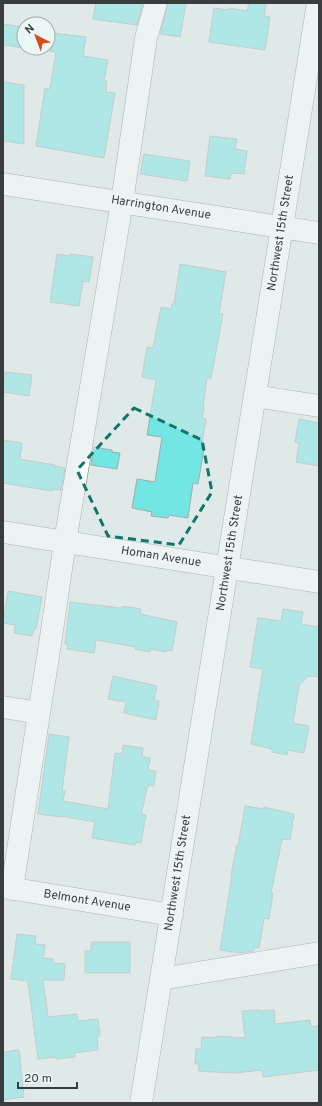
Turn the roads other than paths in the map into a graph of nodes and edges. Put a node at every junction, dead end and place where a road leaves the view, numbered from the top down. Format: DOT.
graph roads {
  1 [pos="156,3"];
  2 [pos="318,3"];
  3 [pos="3,184"];
  4 [pos="122,202"];
  5 [pos="282,227"];
  6 [pos="319,233"];
  7 [pos="255,396"];
  8 [pos="319,406"];
  9 [pos="3,532"];
  10 [pos="65,542"];
  11 [pos="227,568"];
  12 [pos="319,582"];
  13 [pos="3,707"];
  14 [pos="39,713"];
  15 [pos="8,888"];
  16 [pos="172,915"];
  17 [pos="319,953"];
  18 [pos="161,979"];
  19 [pos="141,1103"];
  1 -- 4 [label="street"];
  2 -- 5 [label="street, Northwest 15th Street"];
  3 -- 4 [label="street, Harrington Avenue"];
  4 -- 5 [label="street, Harrington Avenue"];
  4 -- 10 [label="street"];
  5 -- 6 [label="street, Harrington Avenue"];
  5 -- 7 [label="street, Northwest 15th Street"];
  7 -- 8 [label="street"];
  7 -- 11 [label="street, Northwest 15th Street"];
  9 -- 10 [label="street, Homan Avenue"];
  10 -- 11 [label="street, Homan Avenue"];
  10 -- 14 [label="street"];
  11 -- 12 [label="street, Homan Avenue"];
  11 -- 16 [label="street, Northwest 15th Street"];
  13 -- 14 [label="street"];
  14 -- 15 [label="street"];
  15 -- 16 [label="street, Belmont Avenue"];
  16 -- 18 [label="street, Northwest 15th Street"];
  17 -- 18 [label="street"];
  18 -- 19 [label="street, Northwest 15th Street"];
}
